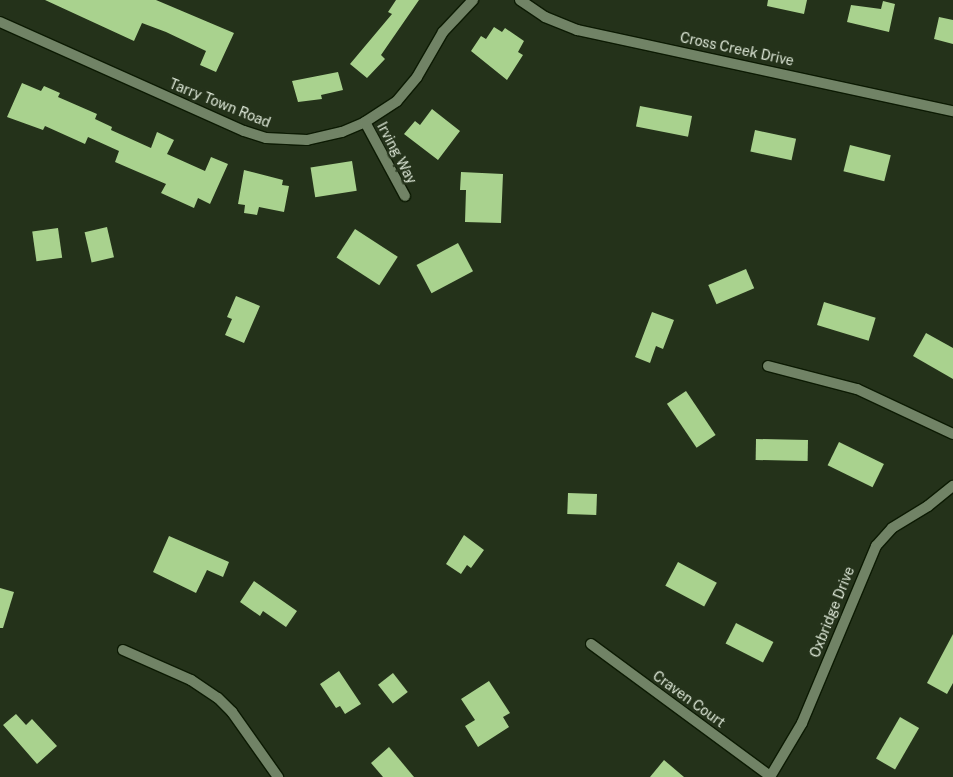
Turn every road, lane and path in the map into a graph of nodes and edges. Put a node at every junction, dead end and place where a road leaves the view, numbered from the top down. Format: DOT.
graph roads {
  1 [pos="473,0"];
  2 [pos="520,0"];
  3 [pos="0,22"];
  4 [pos="953,111"];
  5 [pos="365,122"];
  6 [pos="405,196"];
  7 [pos="768,366"];
  8 [pos="953,434"];
  9 [pos="953,486"];
  10 [pos="591,644"];
  11 [pos="123,650"];
  12 [pos="770,776"];
  13 [pos="278,777"];
  1 -- 5 [label="street, Tarry Town Road"];
  2 -- 4 [label="street, Cross Creek Drive"];
  3 -- 5 [label="street, Tarry Town Road"];
  5 -- 6 [label="street, Irving Way"];
  7 -- 8 [label="street"];
  9 -- 12 [label="street, Oxbridge Drive"];
  10 -- 12 [label="street, Craven Court"];
  11 -- 13 [label="street"];
}
